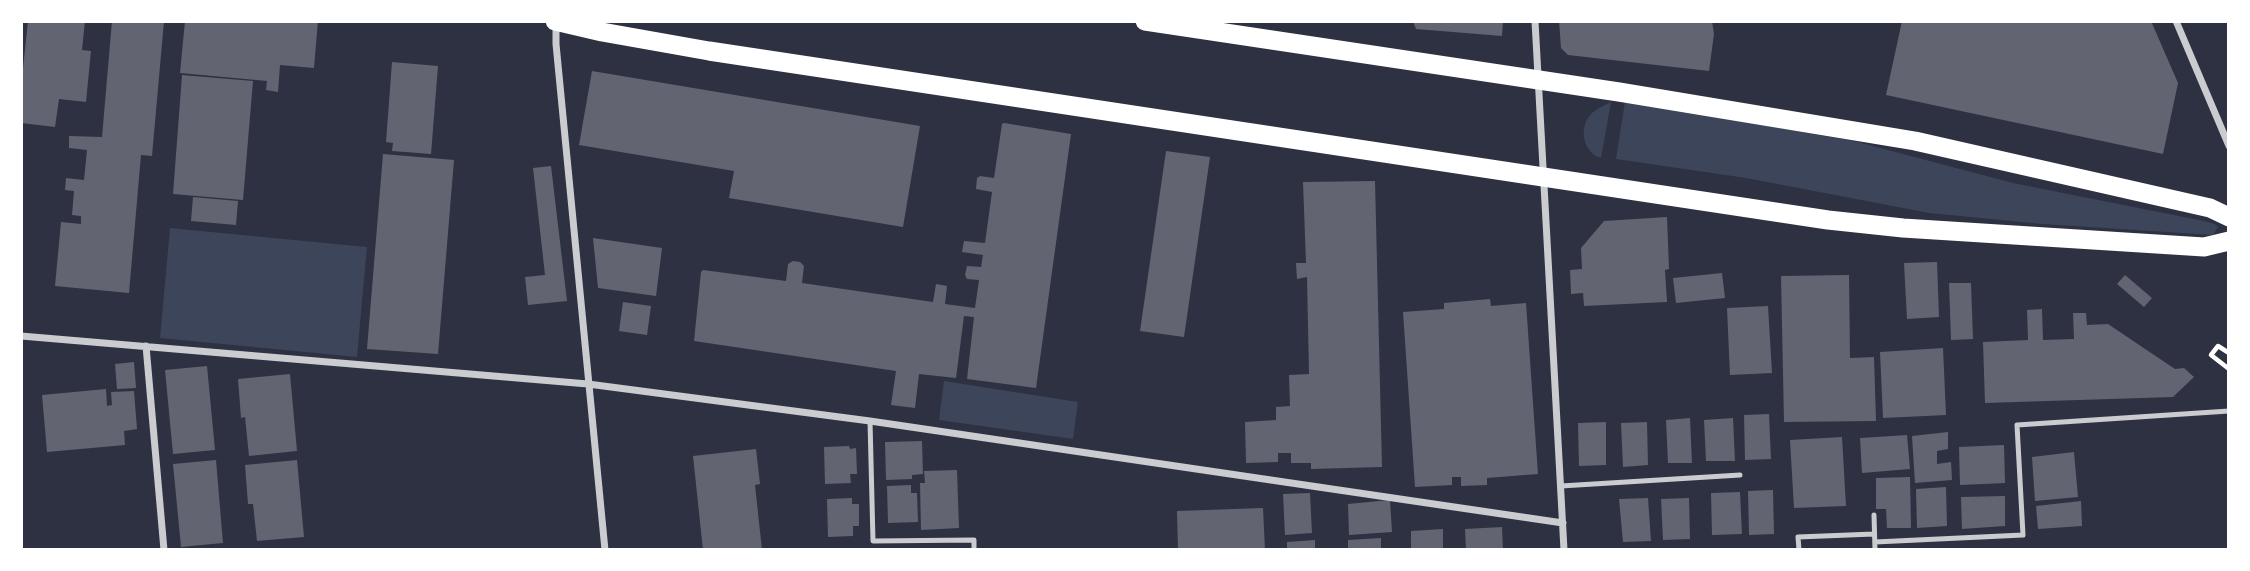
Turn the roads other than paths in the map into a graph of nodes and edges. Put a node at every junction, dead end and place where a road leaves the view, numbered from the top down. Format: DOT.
graph roads {
  1 [pos="556,21"];
  2 [pos="1144,21"];
  3 [pos="1535,21"];
  4 [pos="2176,21"];
  5 [pos="1538,80"];
  6 [pos="2229,146"];
  7 [pos="1543,176"];
  8 [pos="2229,217"];
  9 [pos="2229,241"];
  10 [pos="21,336"];
  11 [pos="146,346"];
  12 [pos="588,384"];
  13 [pos="2229,411"];
  14 [pos="870,421"];
  15 [pos="1740,475"];
  16 [pos="1561,486"];
  17 [pos="1874,514"];
  18 [pos="1563,523"];
  19 [pos="1874,534"];
  20 [pos="1875,542"];
  21 [pos="164,550"];
  22 [pos="605,550"];
  23 [pos="974,550"];
  24 [pos="1564,550"];
  25 [pos="1799,550"];
  26 [pos="1875,550"];
  1 -- 7 [label="highway"];
  1 -- 12 [label="street"];
  2 -- 5 [label="highway"];
  3 -- 5 [label="street"];
  4 -- 6 [label="street"];
  5 -- 7 [label="street"];
  5 -- 8 [label="highway"];
  7 -- 9 [label="highway"];
  7 -- 16 [label="street"];
  10 -- 11 [label="street"];
  11 -- 12 [label="street"];
  11 -- 21 [label="street"];
  12 -- 14 [label="street"];
  12 -- 22 [label="street"];
  13 -- 20 [label="lane"];
  14 -- 18 [label="street"];
  14 -- 23 [label="lane"];
  15 -- 16 [label="lane"];
  16 -- 18 [label="street"];
  17 -- 19 [label="lane"];
  18 -- 24 [label="street"];
  19 -- 20 [label="lane"];
  19 -- 25 [label="lane"];
  20 -- 26 [label="lane"];
}
